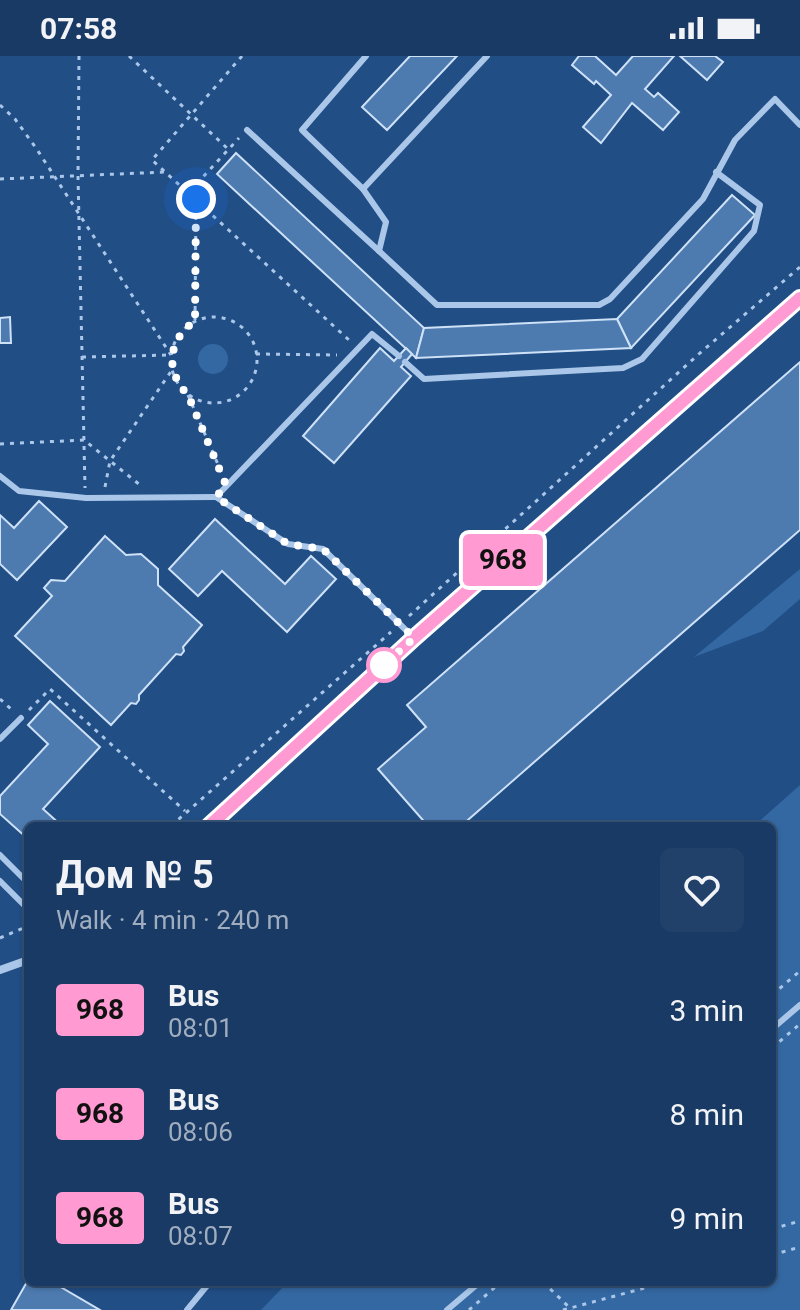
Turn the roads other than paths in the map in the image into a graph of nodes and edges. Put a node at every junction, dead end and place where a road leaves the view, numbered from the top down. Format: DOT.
graph roads {
  1 [pos="366,56"];
  2 [pos="487,56"];
  3 [pos="800,125"];
  4 [pos="247,130"];
  5 [pos="716,172"];
  6 [pos="363,189"];
  7 [pos="379,251"];
  8 [pos="800,298"];
  9 [pos="399,356"];
  10 [pos="405,362"];
  11 [pos="0,476"];
  12 [pos="216,497"];
  13 [pos="414,638"];
  14 [pos="21,718"];
  15 [pos="0,739"];
  16 [pos="213,822"];
  17 [pos="0,855"];
  18 [pos="24,879"];
  19 [pos="0,881"];
  20 [pos="24,905"];
  21 [pos="24,961"];
  22 [pos="0,970"];
  23 [pos="800,1005"];
  24 [pos="776,1026"];
  25 [pos="207,1286"];
  26 [pos="475,1286"];
  27 [pos="187,1310"];
  28 [pos="447,1310"];
  1 -- 6 [label="lane"];
  2 -- 6 [label="lane"];
  3 -- 5 [label="lane"];
  4 -- 7 [label="lane"];
  5 -- 7 [label="lane"];
  5 -- 10 [label="lane"];
  6 -- 7 [label="lane"];
  8 -- 13 [label="street"];
  9 -- 12 [label="lane"];
  11 -- 12 [label="lane"];
  12 -- 13 [label="lane"];
  13 -- 16 [label="street"];
  14 -- 15 [label="lane"];
  17 -- 18 [label="lane"];
  19 -- 20 [label="lane"];
  21 -- 22 [label="street"];
  23 -- 24 [label="lane"];
  25 -- 27 [label="lane"];
  26 -- 28 [label="lane"];
}
